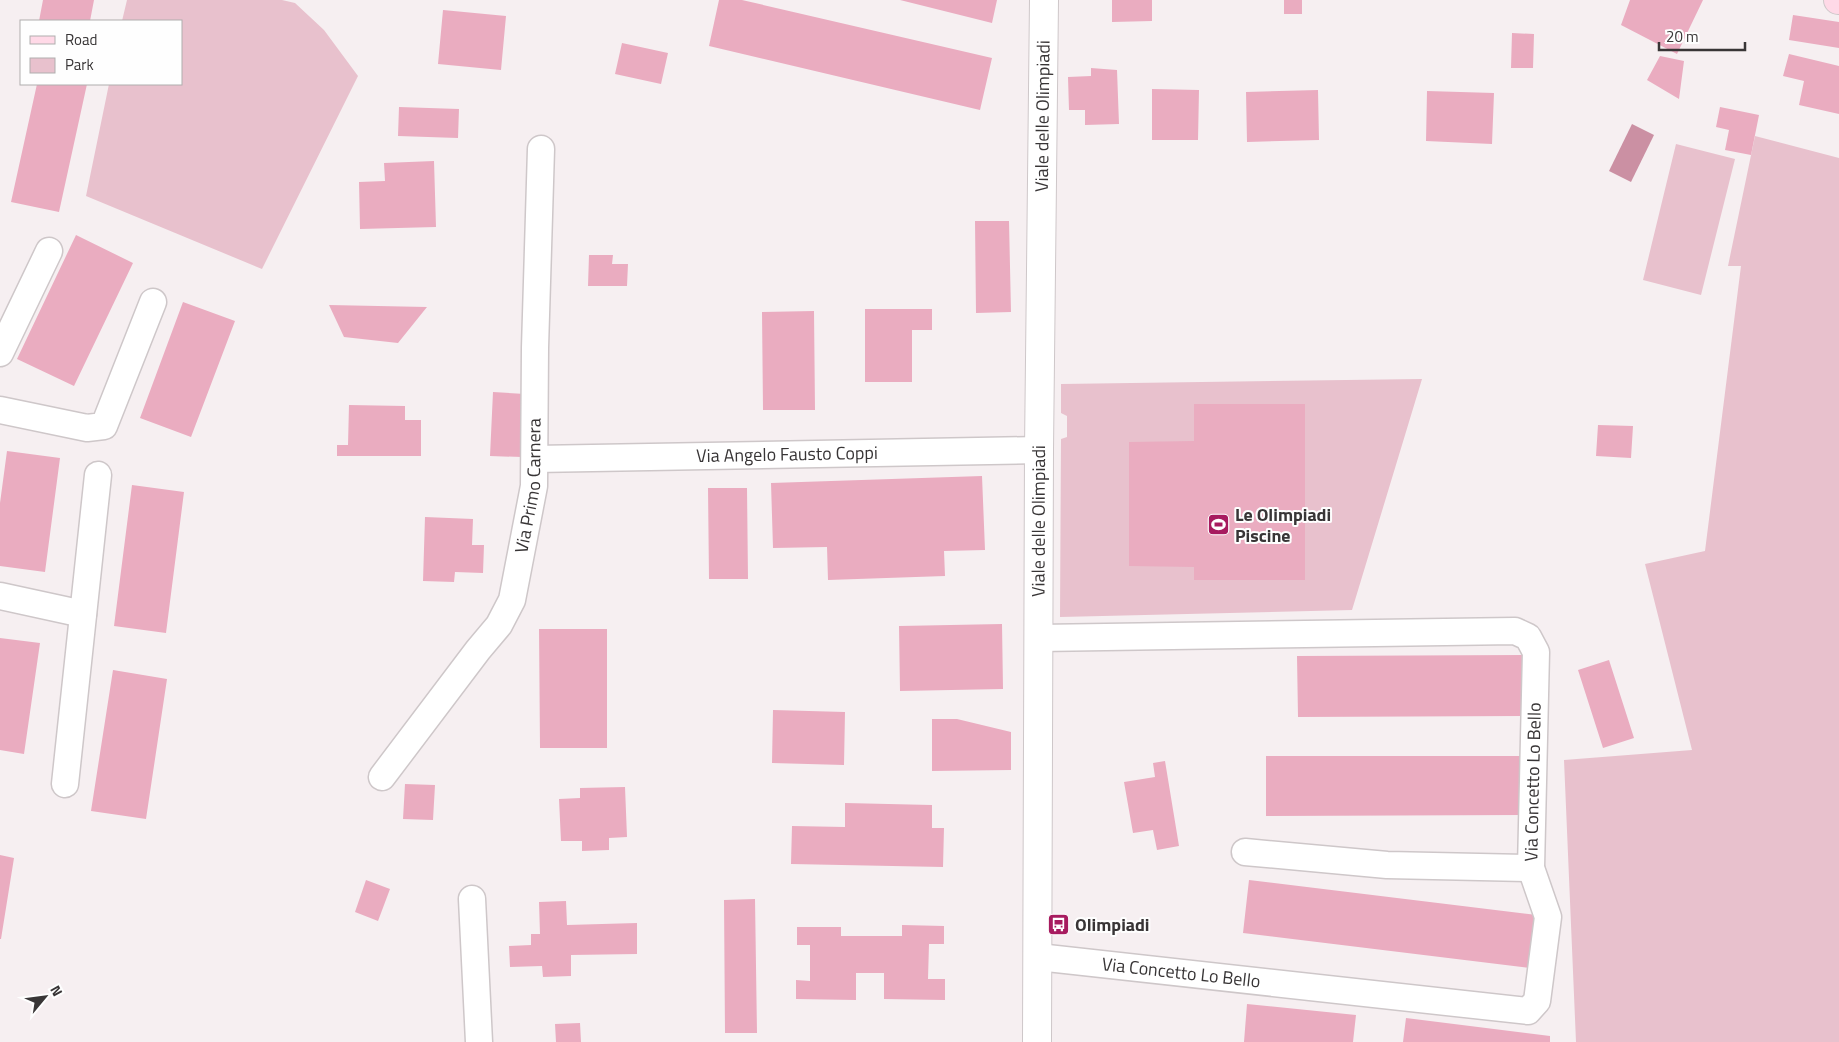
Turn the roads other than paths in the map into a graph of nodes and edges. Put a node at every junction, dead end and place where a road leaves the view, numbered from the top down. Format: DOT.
graph roads {
  1 [pos="1044,0"];
  2 [pos="540,149"];
  3 [pos="48,251"];
  4 [pos="153,302"];
  5 [pos="0,352"];
  6 [pos="0,410"];
  7 [pos="1039,450"];
  8 [pos="535,459"];
  9 [pos="98,475"];
  10 [pos="0,596"];
  11 [pos="83,614"];
  12 [pos="1039,638"];
  13 [pos="382,777"];
  14 [pos="65,784"];
  15 [pos="1245,852"];
  16 [pos="1531,868"];
  17 [pos="472,899"];
  18 [pos="1038,957"];
  19 [pos="479,1042"];
  20 [pos="1037,1042"];
  1 -- 7 [label="street, Viale delle Olimpiadi"];
  2 -- 8 [label="street, Via Primo Carnera"];
  3 -- 5 [label="street"];
  4 -- 6 [label="street"];
  7 -- 8 [label="street, Via Angelo Fausto Coppi"];
  7 -- 12 [label="street, Viale delle Olimpiadi"];
  8 -- 13 [label="street, Via Primo Carnera"];
  9 -- 11 [label="street"];
  10 -- 11 [label="street"];
  11 -- 14 [label="street"];
  12 -- 16 [label="street, Via Concetto Lo Bello"];
  12 -- 18 [label="street, Viale delle Olimpiadi"];
  15 -- 16 [label="street"];
  16 -- 18 [label="street, Via Concetto Lo Bello"];
  17 -- 19 [label="street"];
  18 -- 20 [label="street, Viale delle Olimpiadi"];
}
